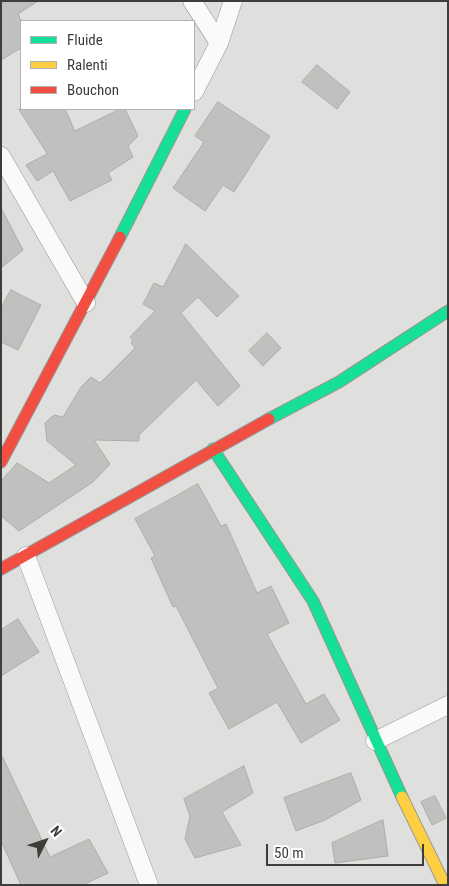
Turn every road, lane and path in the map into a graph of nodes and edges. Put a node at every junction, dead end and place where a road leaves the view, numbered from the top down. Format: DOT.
graph roads {
  1 [pos="192,1"];
  2 [pos="233,1"];
  3 [pos="219,43"];
  4 [pos="195,90"];
  5 [pos="184,110"];
  6 [pos="1,156"];
  7 [pos="86,303"];
  8 [pos="448,311"];
  9 [pos="213,449"];
  10 [pos="1,462"];
  11 [pos="26,556"];
  12 [pos="1,569"];
  13 [pos="448,705"];
  14 [pos="375,740"];
  15 [pos="149,885"];
  16 [pos="445,885"];
  1 -- 3 [label="street"];
  2 -- 3 [label="street"];
  3 -- 4 [label="street"];
  5 -- 7 [label="street"];
  6 -- 7 [label="street"];
  7 -- 10 [label="street"];
  8 -- 9 [label="street"];
  9 -- 11 [label="street"];
  9 -- 14 [label="street"];
  11 -- 12 [label="street"];
  11 -- 15 [label="street"];
  13 -- 14 [label="street"];
  14 -- 16 [label="street"];
}
